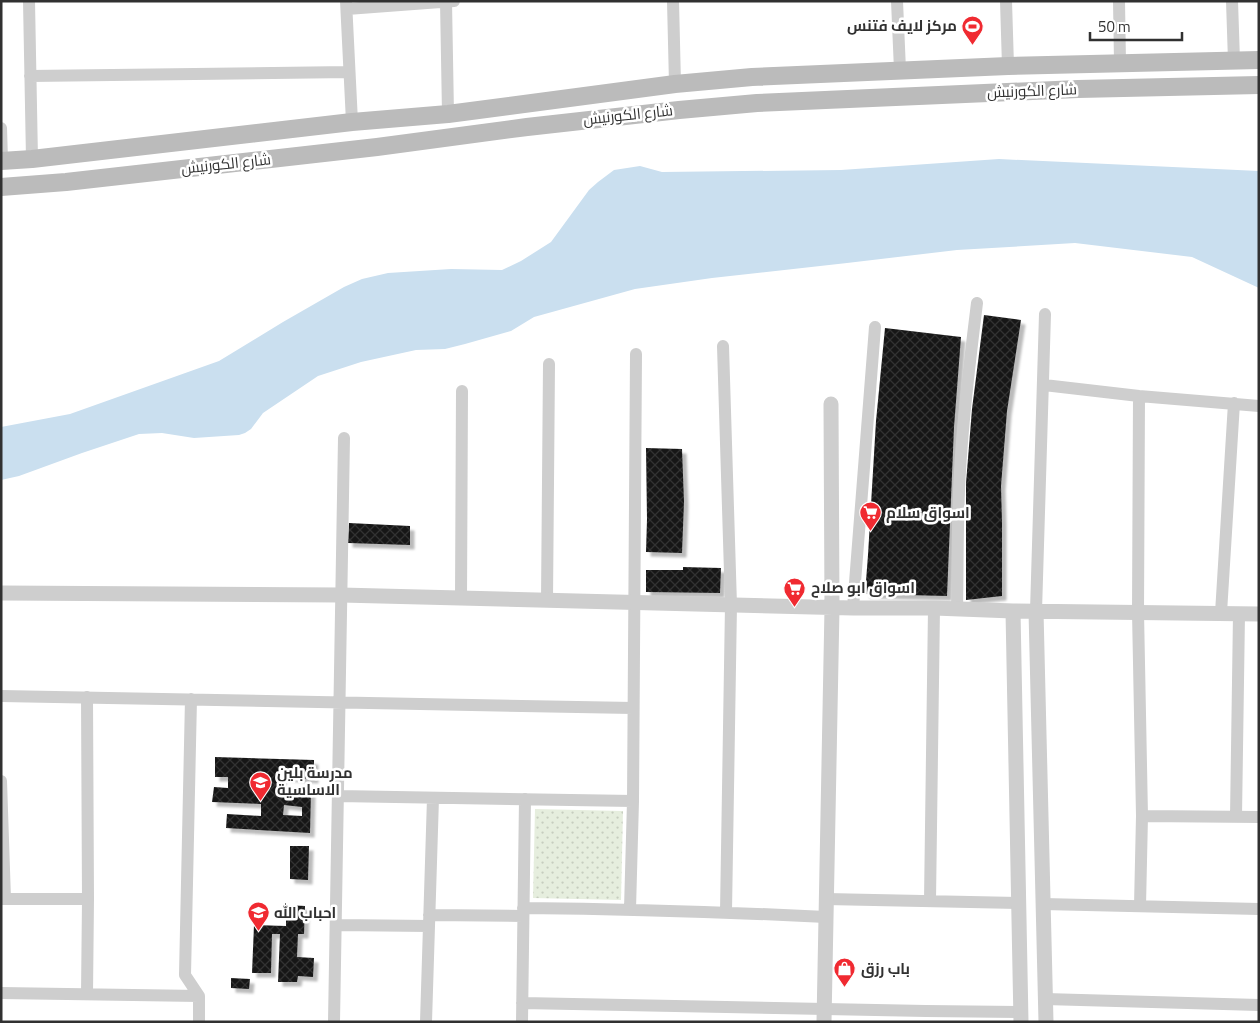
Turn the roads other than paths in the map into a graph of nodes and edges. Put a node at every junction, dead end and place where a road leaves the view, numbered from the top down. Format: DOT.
graph roads {
  1 [pos="29,1"];
  2 [pos="446,1"];
  3 [pos="454,1"];
  4 [pos="672,1"];
  5 [pos="898,1"];
  6 [pos="1006,1"];
  7 [pos="1120,1"];
  8 [pos="1232,1"];
  9 [pos="346,5"];
  10 [pos="1259,60"];
  11 [pos="1234,61"];
  12 [pos="1120,63"];
  13 [pos="1008,66"];
  14 [pos="900,70"];
  15 [pos="349,72"];
  16 [pos="30,76"];
  17 [pos="675,84"];
  18 [pos="1259,85"];
  19 [pos="448,114"];
  20 [pos="352,122"];
  21 [pos="1,128"];
  22 [pos="220,137"];
  23 [pos="32,159"];
  24 [pos="2,160"];
  25 [pos="224,164"];
  26 [pos="1,187"];
  27 [pos="977,303"];
  28 [pos="1046,314"];
  29 [pos="875,327"];
  30 [pos="723,346"];
  31 [pos="636,354"];
  32 [pos="549,364"];
  33 [pos="1044,385"];
  34 [pos="462,391"];
  35 [pos="1139,396"];
  36 [pos="1234,403"];
  37 [pos="831,404"];
  38 [pos="1259,406"];
  39 [pos="344,438"];
  40 [pos="1,593"];
  41 [pos="341,596"];
  42 [pos="461,598"];
  43 [pos="548,600"];
  44 [pos="634,603"];
  45 [pos="731,605"];
  46 [pos="832,608"];
  47 [pos="852,608"];
  48 [pos="934,608"];
  49 [pos="957,609"];
  50 [pos="1013,611"];
  51 [pos="1036,611"];
  52 [pos="1138,612"];
  53 [pos="1221,613"];
  54 [pos="1239,614"];
  55 [pos="1259,614"];
  56 [pos="1,696"];
  57 [pos="87,698"];
  58 [pos="191,699"];
  59 [pos="340,702"];
  60 [pos="633,708"];
  61 [pos="1,781"];
  62 [pos="338,796"];
  63 [pos="433,798"];
  64 [pos="525,799"];
  65 [pos="633,801"];
  66 [pos="1142,816"];
  67 [pos="1236,817"];
  68 [pos="1259,817"];
  69 [pos="3,899"];
  70 [pos="88,899"];
  71 [pos="826,899"];
  72 [pos="930,901"];
  73 [pos="1019,903"];
  74 [pos="1043,904"];
  75 [pos="1140,906"];
  76 [pos="630,909"];
  77 [pos="1259,909"];
  78 [pos="523,912"];
  79 [pos="726,912"];
  80 [pos="826,918"];
  81 [pos="429,921"];
  82 [pos="336,925"];
  83 [pos="1,993"];
  84 [pos="87,994"];
  85 [pos="199,996"];
  86 [pos="1045,999"];
  87 [pos="522,1003"];
  88 [pos="1259,1005"];
  89 [pos="824,1016"];
  90 [pos="926,1017"];
  91 [pos="1021,1017"];
  92 [pos="199,1022"];
  93 [pos="334,1022"];
  94 [pos="426,1022"];
  95 [pos="522,1022"];
  96 [pos="1046,1022"];
  1 -- 16 [label="street"];
  2 -- 3 [label="street"];
  2 -- 9 [label="street"];
  2 -- 19 [label="street"];
  4 -- 17 [label="street"];
  5 -- 14 [label="street"];
  6 -- 13 [label="street"];
  7 -- 12 [label="street"];
  8 -- 11 [label="street"];
  9 -- 15 [label="street"];
  10 -- 11 [label="main road, شارع الكورنيش"];
  11 -- 12 [label="main road, شارع الكورنيش"];
  12 -- 13 [label="main road, شارع الكورنيش"];
  13 -- 14 [label="main road, شارع الكورنيش"];
  14 -- 17 [label="main road, شارع الكورنيش"];
  15 -- 16 [label="street"];
  15 -- 20 [label="street"];
  16 -- 23 [label="street"];
  17 -- 19 [label="main road, شارع الكورنيش"];
  18 -- 25 [label="main road, شارع الكورنيش"];
  19 -- 20 [label="main road, شارع الكورنيش"];
  20 -- 22 [label="main road, شارع الكورنيش"];
  21 -- 24 [label="street"];
  22 -- 23 [label="main road, شارع الكورنيش"];
  22 -- 25 [label="main road"];
  23 -- 24 [label="main road, شارع الكورنيش"];
  25 -- 26 [label="main road, شارع الكورنيش"];
  27 -- 49 [label="street"];
  28 -- 33 [label="street"];
  29 -- 47 [label="street"];
  30 -- 45 [label="street"];
  31 -- 44 [label="street"];
  32 -- 43 [label="street"];
  33 -- 35 [label="street"];
  33 -- 51 [label="street"];
  34 -- 42 [label="street"];
  35 -- 36 [label="street"];
  35 -- 52 [label="street"];
  36 -- 38 [label="street"];
  36 -- 53 [label="street"];
  37 -- 46 [label="street"];
  39 -- 41 [label="street"];
  40 -- 41 [label="street"];
  41 -- 42 [label="street"];
  41 -- 59 [label="street"];
  42 -- 43 [label="street"];
  43 -- 44 [label="street"];
  44 -- 45 [label="street"];
  44 -- 60 [label="street"];
  45 -- 46 [label="street"];
  45 -- 79 [label="street"];
  46 -- 47 [label="street"];
  46 -- 71 [label="street"];
  47 -- 48 [label="street"];
  48 -- 49 [label="street"];
  48 -- 72 [label="street"];
  49 -- 50 [label="street"];
  50 -- 51 [label="street"];
  50 -- 73 [label="street"];
  51 -- 52 [label="street"];
  51 -- 74 [label="street"];
  52 -- 53 [label="street"];
  52 -- 66 [label="street"];
  53 -- 54 [label="street"];
  54 -- 55 [label="street"];
  54 -- 67 [label="street"];
  56 -- 57 [label="street"];
  57 -- 58 [label="street"];
  57 -- 70 [label="street"];
  58 -- 59 [label="street"];
  58 -- 85 [label="street"];
  59 -- 60 [label="street"];
  59 -- 62 [label="street"];
  60 -- 65 [label="street"];
  61 -- 69 [label="street"];
  62 -- 63 [label="street"];
  62 -- 82 [label="street"];
  63 -- 64 [label="street"];
  63 -- 81 [label="street"];
  64 -- 65 [label="street"];
  64 -- 78 [label="street"];
  65 -- 76 [label="street"];
  66 -- 67 [label="street"];
  66 -- 75 [label="street"];
  67 -- 68 [label="street"];
  69 -- 70 [label="street"];
  70 -- 84 [label="street"];
  71 -- 72 [label="street"];
  71 -- 80 [label="street"];
  72 -- 73 [label="street"];
  73 -- 91 [label="street"];
  74 -- 75 [label="street"];
  74 -- 86 [label="street"];
  75 -- 77 [label="street"];
  76 -- 78 [label="street"];
  76 -- 79 [label="street"];
  78 -- 81 [label="street"];
  78 -- 87 [label="street"];
  79 -- 80 [label="street"];
  80 -- 89 [label="street"];
  81 -- 82 [label="street"];
  81 -- 94 [label="street"];
  82 -- 93 [label="street"];
  83 -- 84 [label="street"];
  84 -- 85 [label="street"];
  85 -- 92 [label="street"];
  86 -- 88 [label="street"];
  86 -- 96 [label="street"];
  87 -- 89 [label="street"];
  87 -- 95 [label="street"];
  89 -- 90 [label="street"];
  90 -- 91 [label="street"];
}
